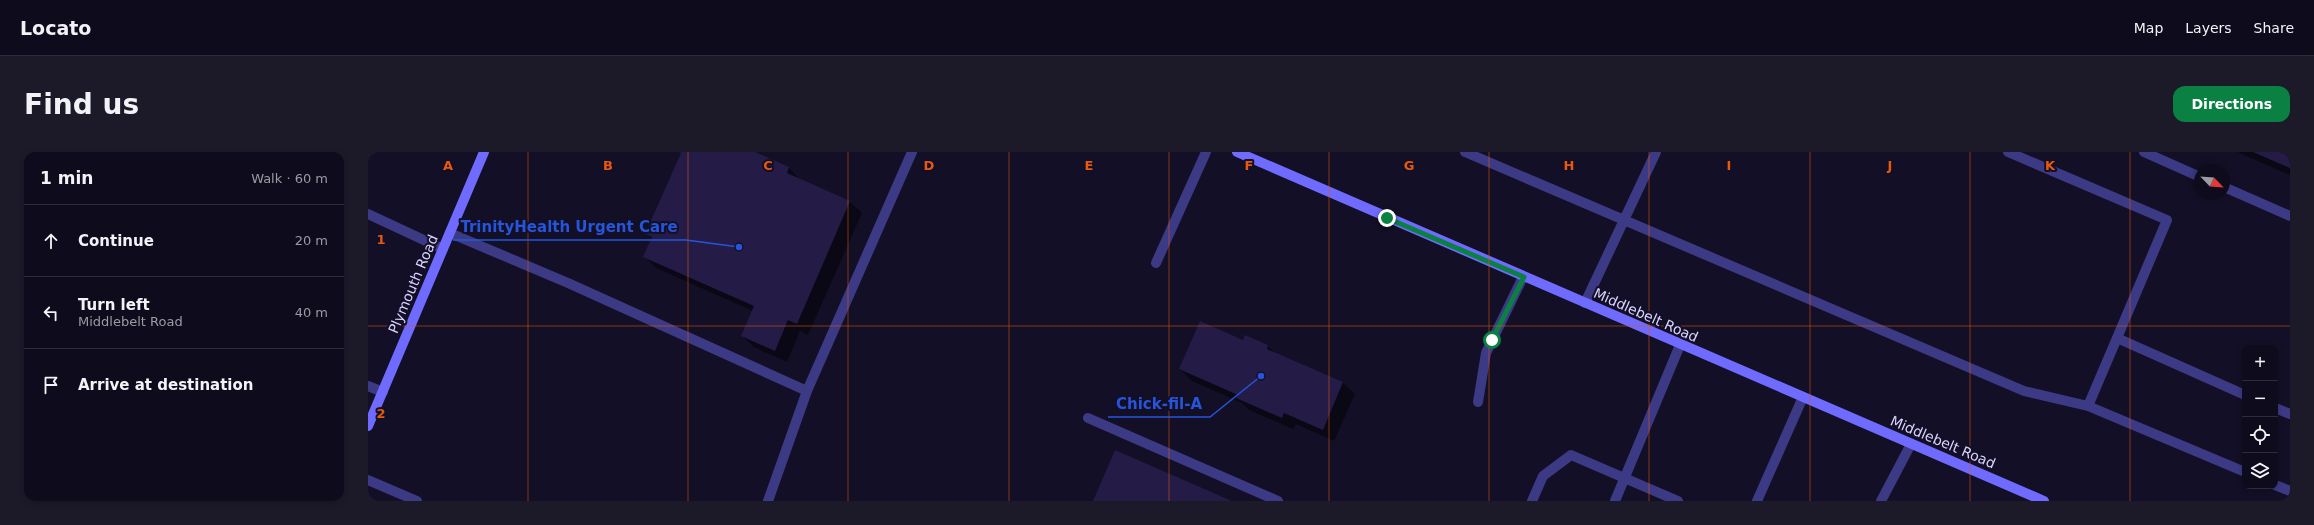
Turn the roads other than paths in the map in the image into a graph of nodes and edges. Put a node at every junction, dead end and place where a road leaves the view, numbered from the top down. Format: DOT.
graph roads {
  1 [pos="484,152"];
  2 [pos="912,152"];
  3 [pos="1206,152"];
  4 [pos="1237,152"];
  5 [pos="1465,152"];
  6 [pos="1656,152"];
  7 [pos="2008,152"];
  8 [pos="2144,152"];
  9 [pos="2194,174"];
  10 [pos="2230,190"];
  11 [pos="368,214"];
  12 [pos="2290,216"];
  13 [pos="1624,220"];
  14 [pos="450,233"];
  15 [pos="443,249"];
  16 [pos="1156,263"];
  17 [pos="1524,277"];
  18 [pos="1585,304"];
  19 [pos="2117,338"];
  20 [pos="1680,345"];
  21 [pos="368,386"];
  22 [pos="807,391"];
  23 [pos="382,392"];
  24 [pos="2242,393"];
  25 [pos="1803,397"];
  26 [pos="1478,402"];
  27 [pos="2088,406"];
  28 [pos="2278,409"];
  29 [pos="2290,414"];
  30 [pos="1088,418"];
  31 [pos="368,426"];
  32 [pos="1911,444"];
  33 [pos="2242,471"];
  34 [pos="1624,478"];
  35 [pos="368,480"];
  36 [pos="2278,486"];
  37 [pos="2290,491"];
  38 [pos="417,501"];
  39 [pos="768,501"];
  40 [pos="1278,501"];
  41 [pos="1532,501"];
  42 [pos="1615,501"];
  43 [pos="1678,501"];
  44 [pos="1757,501"];
  45 [pos="1881,501"];
  46 [pos="2044,501"];
  1 -- 14 [label="main road, Plymouth Road"];
  2 -- 22 [label="lane"];
  3 -- 16 [label="lane"];
  4 -- 17 [label="main road, Middlebelt Road"];
  5 -- 13 [label="lane"];
  6 -- 13 [label="lane"];
  7 -- 19 [label="lane"];
  8 -- 9 [label="lane"];
  10 -- 12 [label="lane"];
  11 -- 15 [label="lane"];
  13 -- 18 [label="lane"];
  13 -- 27 [label="lane"];
  14 -- 15 [label="main road, Plymouth Road"];
  14 -- 22 [label="lane"];
  15 -- 23 [label="main road, Plymouth Road"];
  17 -- 18 [label="main road, Middlebelt Road"];
  17 -- 26 [label="lane"];
  18 -- 20 [label="main road, Middlebelt Road"];
  19 -- 24 [label="lane"];
  19 -- 27 [label="lane"];
  20 -- 25 [label="main road, Middlebelt Road"];
  20 -- 34 [label="lane"];
  21 -- 23 [label="lane"];
  22 -- 39 [label="lane"];
  23 -- 31 [label="main road, Plymouth Road"];
  25 -- 32 [label="main road, Middlebelt Road"];
  25 -- 44 [label="lane"];
  27 -- 33 [label="lane"];
  28 -- 29 [label="lane"];
  30 -- 40 [label="lane"];
  32 -- 45 [label="lane"];
  32 -- 46 [label="main road, Middlebelt Road"];
  34 -- 41 [label="lane"];
  34 -- 42 [label="lane"];
  34 -- 43 [label="lane"];
  35 -- 38 [label="lane"];
  36 -- 37 [label="lane"];
}
